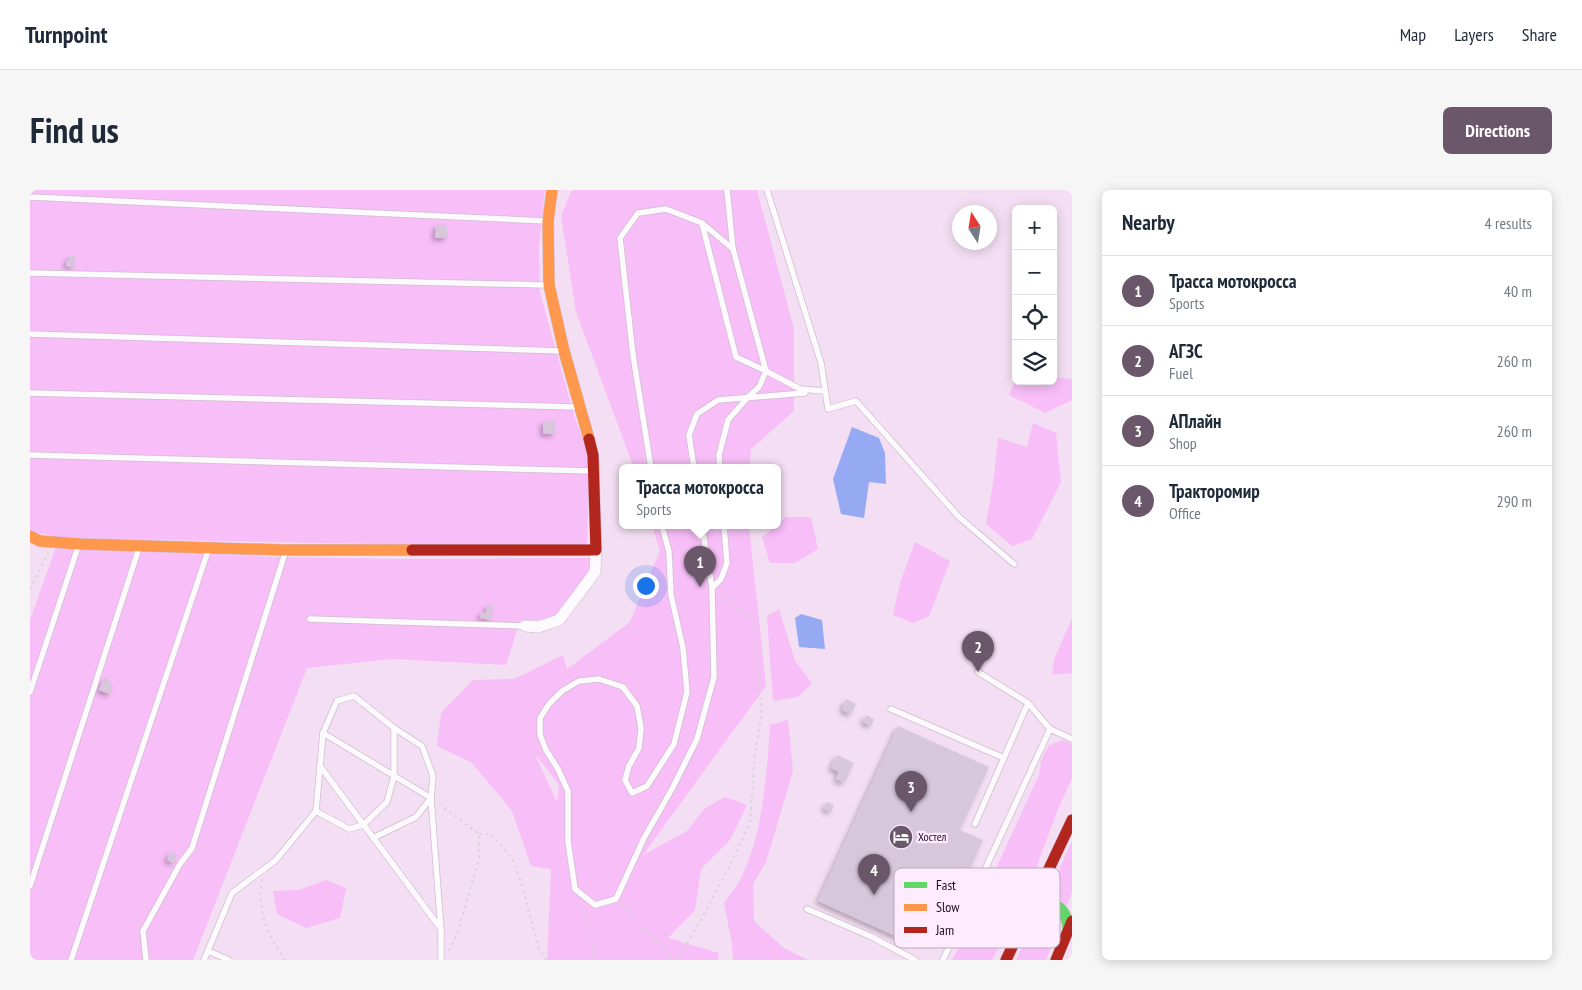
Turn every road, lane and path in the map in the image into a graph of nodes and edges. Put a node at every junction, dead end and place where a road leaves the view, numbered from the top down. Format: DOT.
graph roads {
  1 [pos="552,190"];
  2 [pos="728,190"];
  3 [pos="767,190"];
  4 [pos="30,197"];
  5 [pos="548,221"];
  6 [pos="702,224"];
  7 [pos="733,249"];
  8 [pos="30,273"];
  9 [pos="549,285"];
  10 [pos="30,334"];
  11 [pos="564,351"];
  12 [pos="766,371"];
  13 [pos="825,391"];
  14 [pos="30,393"];
  15 [pos="748,397"];
  16 [pos="580,407"];
  17 [pos="30,455"];
  18 [pos="650,464"];
  19 [pos="693,464"];
  20 [pos="720,464"];
  21 [pos="594,471"];
  22 [pos="663,529"];
  23 [pos="702,529"];
  24 [pos="724,529"];
  25 [pos="30,536"];
  26 [pos="54,543"];
  27 [pos="78,544"];
  28 [pos="140,546"];
  29 [pos="208,548"];
  30 [pos="286,550"];
  31 [pos="596,550"];
  32 [pos="1014,564"];
  33 [pos="712,588"];
  34 [pos="30,589"];
  35 [pos="310,618"];
  36 [pos="525,626"];
  37 [pos="978,672"];
  38 [pos="30,692"];
  39 [pos="1028,704"];
  40 [pos="891,709"];
  41 [pos="394,728"];
  42 [pos="1050,729"];
  43 [pos="323,733"];
  44 [pos="1072,739"];
  45 [pos="1004,758"];
  46 [pos="320,766"];
  47 [pos="394,776"];
  48 [pos="431,798"];
  49 [pos="316,812"];
  50 [pos="1072,820"];
  51 [pos="975,824"];
  52 [pos="364,825"];
  53 [pos="480,834"];
  54 [pos="373,838"];
  55 [pos="986,868"];
  56 [pos="1049,868"];
  57 [pos="264,869"];
  58 [pos="30,886"];
  59 [pos="575,889"];
  60 [pos="616,899"];
  61 [pos="1060,908"];
  62 [pos="807,909"];
  63 [pos="1070,927"];
  64 [pos="441,930"];
  65 [pos="949,948"];
  66 [pos="1012,948"];
  67 [pos="208,951"];
  68 [pos="71,960"];
  69 [pos="146,960"];
  70 [pos="204,960"];
  71 [pos="229,960"];
  72 [pos="285,960"];
  73 [pos="443,960"];
  74 [pos="546,960"];
  75 [pos="595,960"];
  76 [pos="676,960"];
  77 [pos="915,960"];
  78 [pos="943,960"];
  79 [pos="1006,960"];
  80 [pos="1056,960"];
  1 -- 5 [label="main road"];
  2 -- 7 [label="lane"];
  3 -- 13 [label="lane"];
  4 -- 5 [label="lane"];
  5 -- 9 [label="main road"];
  6 -- 7 [label="lane"];
  6 -- 12 [label="lane"];
  6 -- 18 [label="lane"];
  7 -- 12 [label="lane"];
  8 -- 9 [label="lane"];
  9 -- 11 [label="main road"];
  10 -- 11 [label="lane"];
  11 -- 16 [label="main road"];
  12 -- 13 [label="lane"];
  12 -- 15 [label="lane"];
  13 -- 15 [label="lane"];
  13 -- 32 [label="lane"];
  14 -- 16 [label="lane"];
  15 -- 19 [label="lane"];
  15 -- 20 [label="lane"];
  16 -- 21 [label="main road"];
  17 -- 21 [label="lane"];
  21 -- 31 [label="main road"];
  22 -- 59 [label="lane"];
  23 -- 33 [label="lane"];
  24 -- 33 [label="lane"];
  25 -- 26 [label="main road"];
  26 -- 27 [label="main road"];
  26 -- 34 [label="path"];
  27 -- 28 [label="main road"];
  27 -- 38 [label="lane"];
  28 -- 29 [label="main road"];
  28 -- 58 [label="lane"];
  29 -- 30 [label="main road"];
  29 -- 68 [label="lane"];
  30 -- 31 [label="main road"];
  30 -- 69 [label="lane"];
  31 -- 36 [label="street"];
  33 -- 60 [label="lane"];
  33 -- 76 [label="path"];
  35 -- 36 [label="lane"];
  37 -- 39 [label="lane"];
  39 -- 42 [label="lane"];
  39 -- 45 [label="lane"];
  40 -- 45 [label="lane"];
  41 -- 43 [label="lane"];
  41 -- 47 [label="lane"];
  41 -- 48 [label="lane"];
  42 -- 44 [label="lane"];
  42 -- 55 [label="lane"];
  43 -- 46 [label="lane"];
  43 -- 47 [label="lane"];
  45 -- 51 [label="lane"];
  46 -- 49 [label="lane"];
  46 -- 52 [label="lane"];
  47 -- 48 [label="lane"];
  47 -- 52 [label="lane"];
  48 -- 53 [label="path"];
  48 -- 54 [label="lane"];
  48 -- 64 [label="lane"];
  49 -- 52 [label="lane"];
  49 -- 57 [label="lane"];
  50 -- 56 [label="main road"];
  52 -- 54 [label="lane"];
  53 -- 73 [label="path"];
  53 -- 74 [label="path"];
  54 -- 64 [label="lane"];
  57 -- 67 [label="lane"];
  57 -- 72 [label="path"];
  59 -- 60 [label="lane"];
  59 -- 75 [label="path"];
  60 -- 76 [label="path"];
  61 -- 63 [label="main road"];
  62 -- 77 [label="lane"];
  63 -- 80 [label="main road"];
  64 -- 73 [label="lane"];
  65 -- 78 [label="lane"];
  66 -- 79 [label="main road"];
  67 -- 70 [label="lane"];
  67 -- 71 [label="lane"];
}
